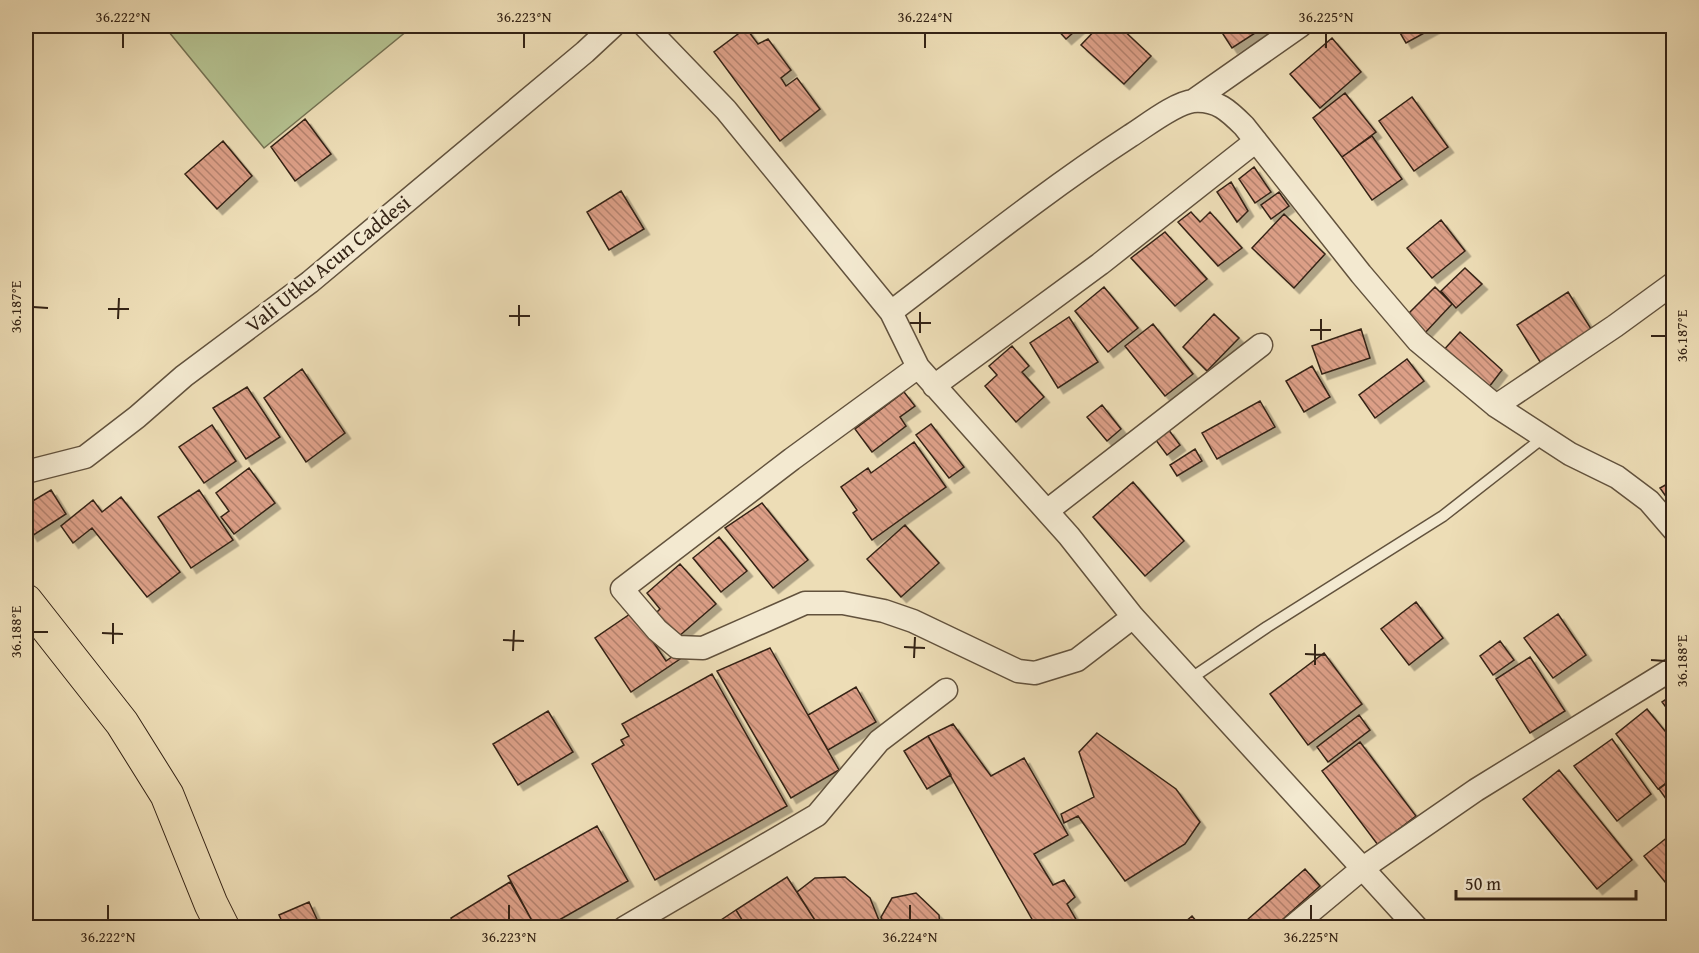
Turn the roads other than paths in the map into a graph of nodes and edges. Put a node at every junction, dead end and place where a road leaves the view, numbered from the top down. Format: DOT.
graph roads {
  1 [pos="613,26"];
  2 [pos="645,26"];
  3 [pos="1300,26"];
  4 [pos="1192,101"];
  5 [pos="1256,141"];
  6 [pos="1674,282"];
  7 [pos="891,312"];
  8 [pos="1261,345"];
  9 [pos="918,367"];
  10 [pos="934,386"];
  11 [pos="1496,406"];
  12 [pos="1544,437"];
  13 [pos="26,472"];
  14 [pos="1047,511"];
  15 [pos="1674,530"];
  16 [pos="26,600"];
  17 [pos="1133,617"];
  18 [pos="1674,668"];
  19 [pos="1191,679"];
  20 [pos="946,690"];
  21 [pos="1363,868"];
  22 [pos="223,927"];
  23 [pos="624,927"];
  24 [pos="1291,927"];
  25 [pos="1417,927"];
  1 -- 13 [label="street, Vali Utku Acun Caddesi"];
  2 -- 7 [label="street"];
  3 -- 4 [label="street"];
  4 -- 5 [label="street"];
  4 -- 7 [label="street"];
  5 -- 10 [label="street"];
  5 -- 11 [label="street"];
  6 -- 11 [label="street"];
  7 -- 9 [label="street"];
  8 -- 14 [label="street"];
  9 -- 10 [label="street"];
  9 -- 17 [label="street"];
  10 -- 14 [label="street"];
  11 -- 12 [label="street"];
  12 -- 15 [label="street"];
  12 -- 19 [label="lane"];
  14 -- 17 [label="street"];
  16 -- 22 [label="main road"];
  17 -- 19 [label="street"];
  18 -- 21 [label="street"];
  19 -- 21 [label="street"];
  20 -- 23 [label="street"];
  21 -- 24 [label="street"];
  21 -- 25 [label="street"];
}
